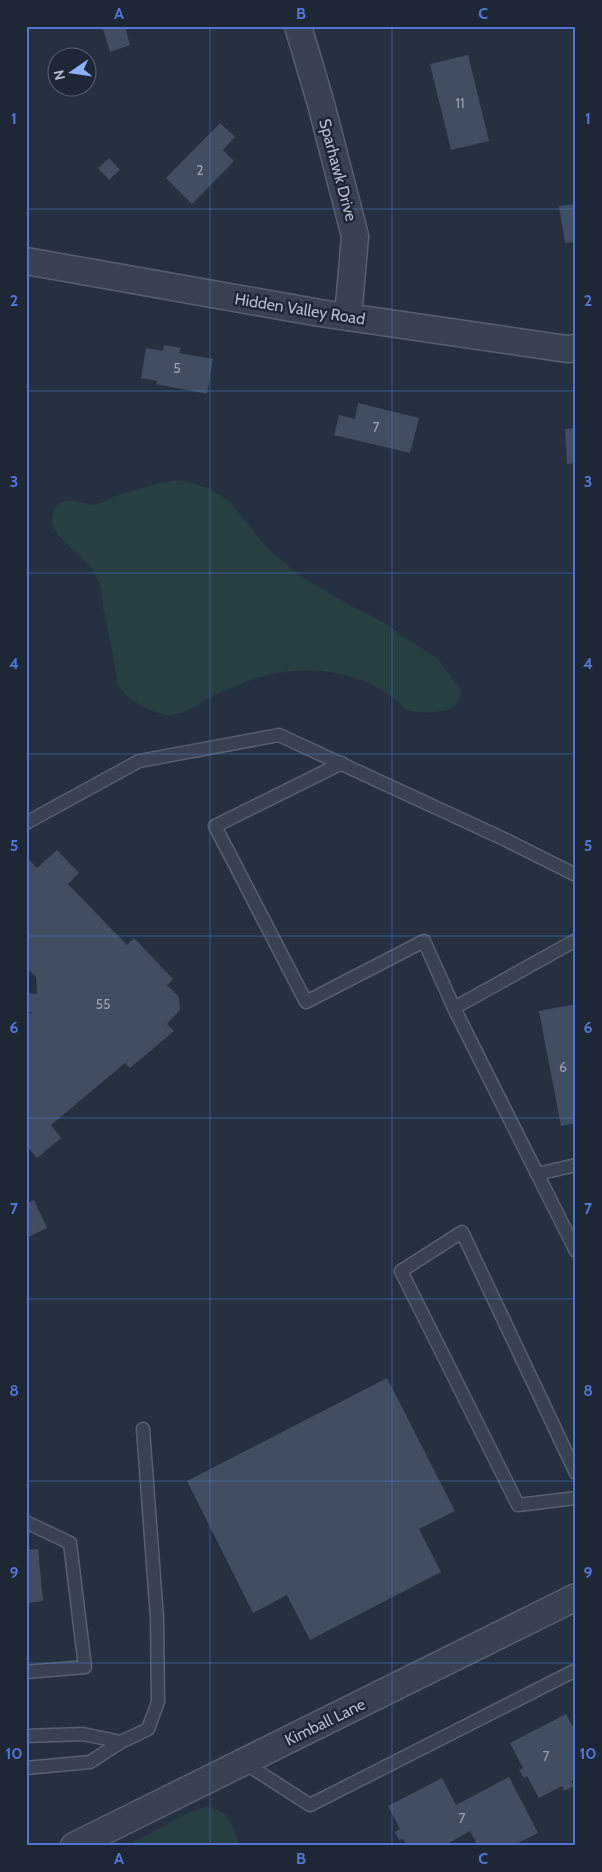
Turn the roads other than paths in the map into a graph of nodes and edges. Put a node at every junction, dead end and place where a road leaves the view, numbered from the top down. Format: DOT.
graph roads {
  1 [pos="298,26"];
  2 [pos="26,261"];
  3 [pos="348,317"];
  4 [pos="576,348"];
  5 [pos="342,763"];
  6 [pos="26,822"];
  7 [pos="576,875"];
  8 [pos="576,940"];
  9 [pos="454,1008"];
  10 [pos="576,1165"];
  11 [pos="537,1174"];
  12 [pos="576,1251"];
  13 [pos="143,1429"];
  14 [pos="576,1473"];
  15 [pos="576,1498"];
  16 [pos="26,1522"];
  17 [pos="576,1598"];
  18 [pos="576,1670"];
  19 [pos="26,1672"];
  20 [pos="26,1736"];
  21 [pos="121,1742"];
  22 [pos="243,1762"];
  23 [pos="26,1768"];
  24 [pos="74,1846"];
  1 -- 3 [label="street, Sparhawk Drive"];
  2 -- 3 [label="street, Hidden Valley Road"];
  3 -- 4 [label="street, Hidden Valley Road"];
  5 -- 6 [label="lane"];
  5 -- 7 [label="lane"];
  5 -- 9 [label="lane"];
  8 -- 9 [label="lane"];
  9 -- 11 [label="lane"];
  10 -- 11 [label="lane"];
  11 -- 12 [label="lane"];
  13 -- 21 [label="lane"];
  14 -- 15 [label="lane"];
  16 -- 19 [label="lane"];
  17 -- 22 [label="street, Kimball Lane"];
  18 -- 22 [label="lane"];
  20 -- 21 [label="lane"];
  21 -- 23 [label="lane"];
  22 -- 24 [label="street, Kimball Lane"];
}
